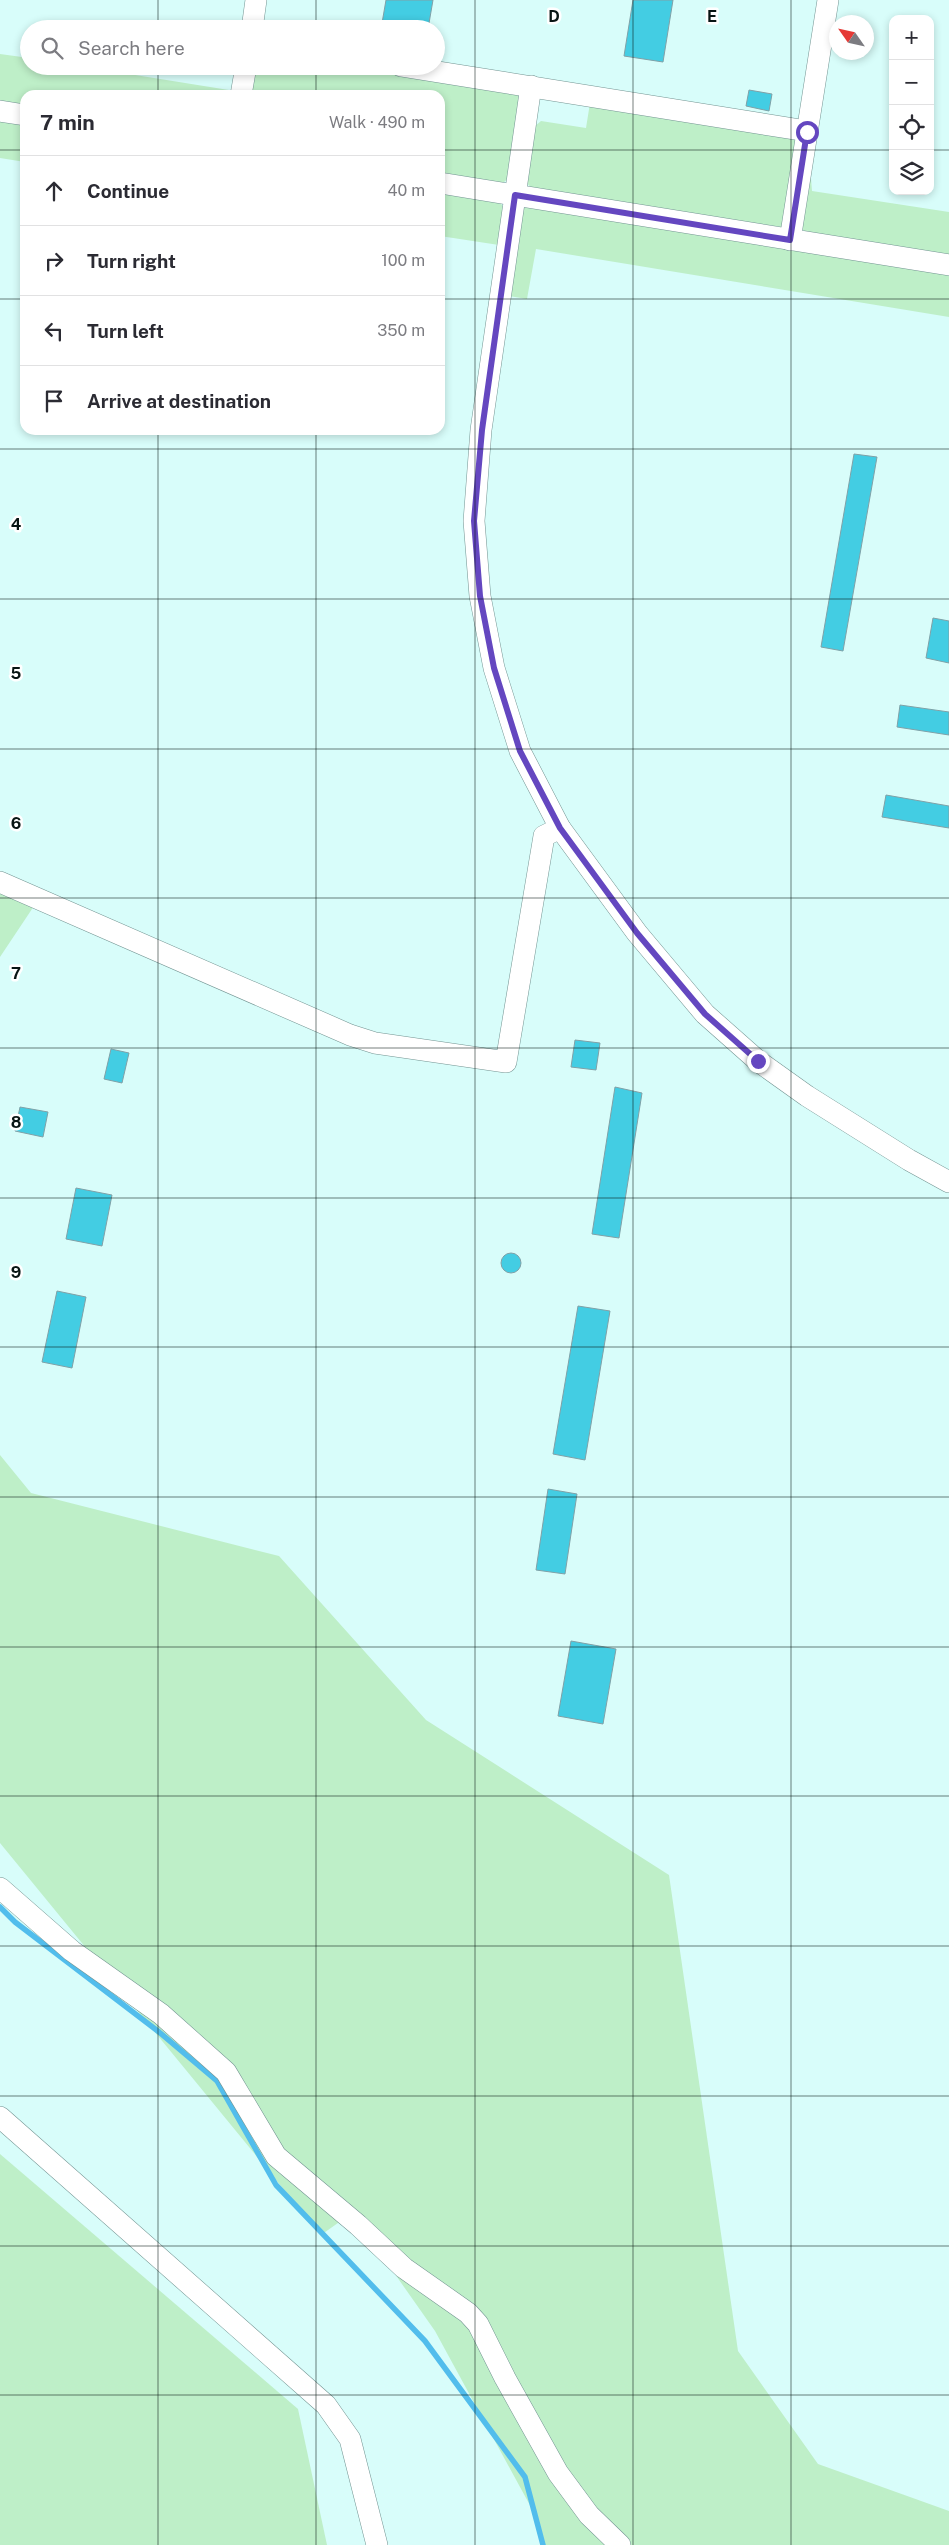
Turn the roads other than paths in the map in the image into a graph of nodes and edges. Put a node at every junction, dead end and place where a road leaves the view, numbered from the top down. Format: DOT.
graph roads {
  1 [pos="256,0"];
  2 [pos="828,0"];
  3 [pos="253,20"];
  4 [pos="445,73"];
  5 [pos="244,75"];
  6 [pos="531,86"];
  7 [pos="242,90"];
  8 [pos="0,111"];
  9 [pos="20,114"];
  10 [pos="807,132"];
  11 [pos="445,184"];
  12 [pos="515,195"];
  13 [pos="790,240"];
  14 [pos="949,265"];
  15 [pos="560,828"];
  16 [pos="0,882"];
  17 [pos="949,1182"];
  18 [pos="0,1888"];
  19 [pos="0,2117"];
  20 [pos="377,2545"];
  21 [pos="620,2545"];
  1 -- 3 [label="street"];
  2 -- 10 [label="street"];
  4 -- 6 [label="street"];
  5 -- 7 [label="street"];
  6 -- 10 [label="street"];
  6 -- 12 [label="street"];
  8 -- 9 [label="street"];
  10 -- 13 [label="street"];
  11 -- 12 [label="street"];
  12 -- 13 [label="street"];
  12 -- 15 [label="street"];
  13 -- 14 [label="street"];
  15 -- 16 [label="street"];
  15 -- 17 [label="street"];
  18 -- 21 [label="street"];
  19 -- 20 [label="street"];
}
